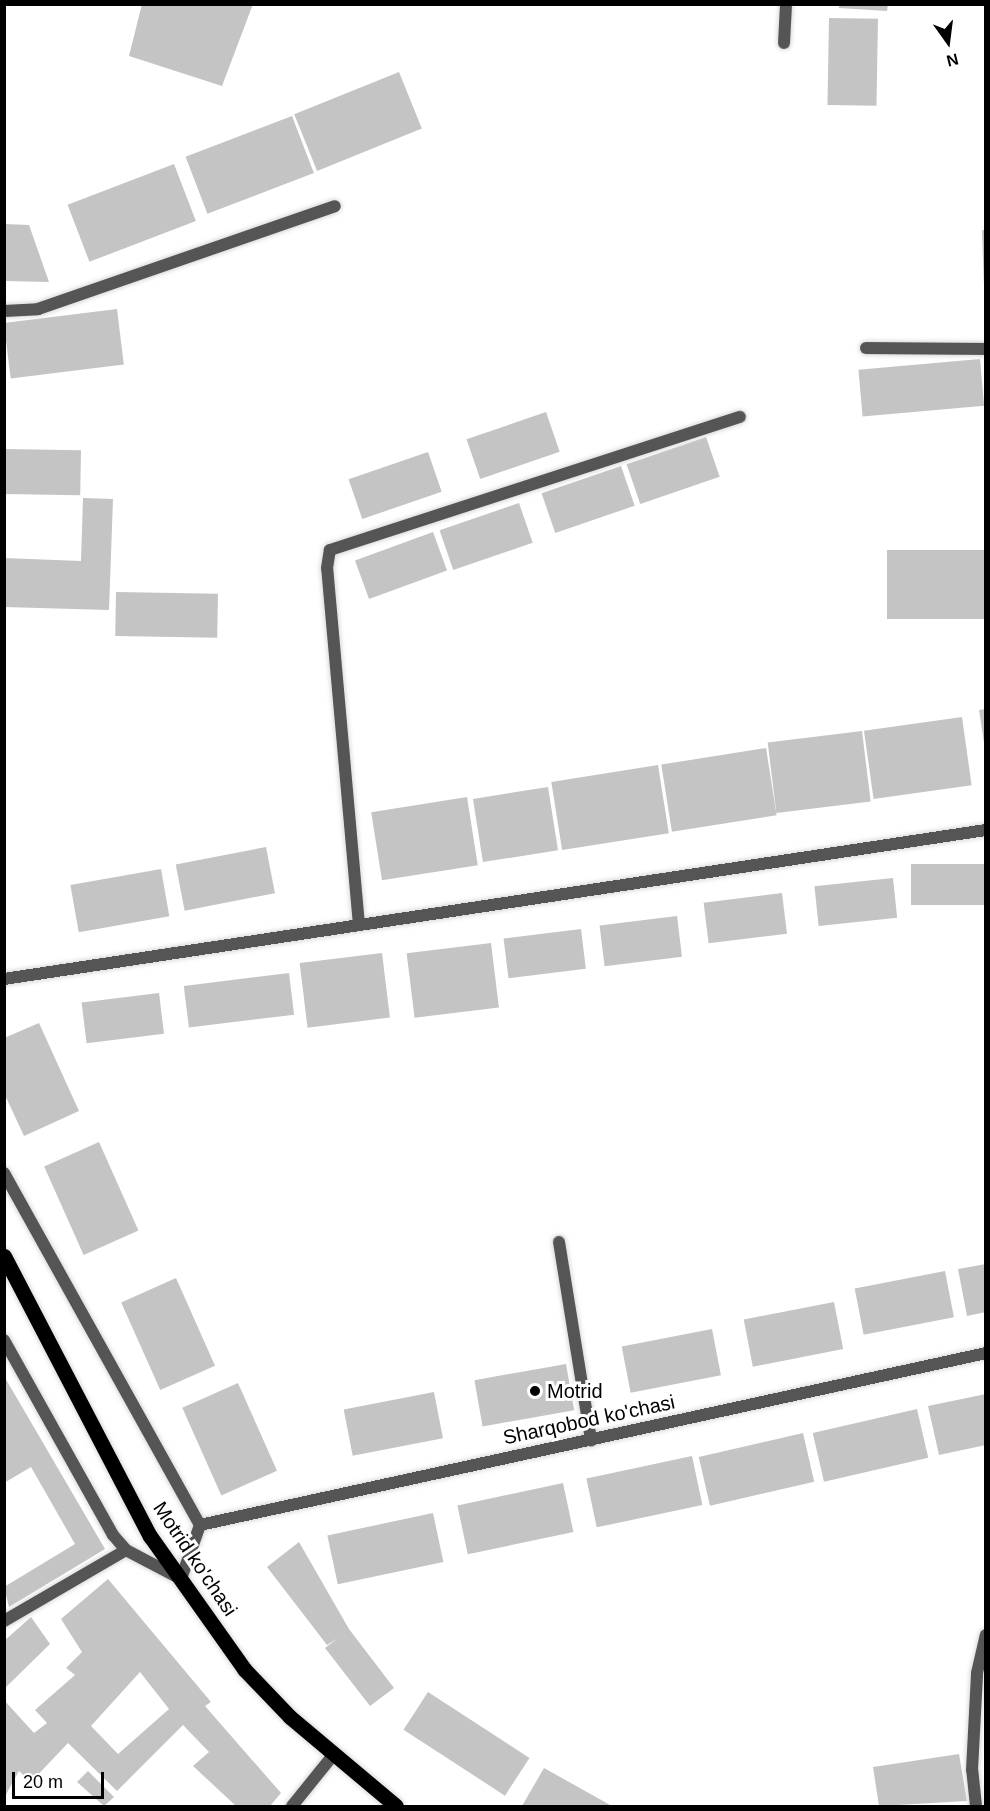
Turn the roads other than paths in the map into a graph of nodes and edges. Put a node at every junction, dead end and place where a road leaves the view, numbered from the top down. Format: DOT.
graph roads {
  1 [pos="786,4"];
  2 [pos="784,43"];
  3 [pos="335,206"];
  4 [pos="4,311"];
  5 [pos="866,348"];
  6 [pos="986,349"];
  7 [pos="740,417"];
  8 [pos="986,830"];
  9 [pos="359,925"];
  10 [pos="4,979"];
  11 [pos="4,1173"];
  12 [pos="559,1242"];
  13 [pos="4,1256"];
  14 [pos="4,1340"];
  15 [pos="986,1353"];
  16 [pos="591,1440"];
  17 [pos="200,1525"];
  18 [pos="126,1550"];
  19 [pos="181,1580"];
  20 [pos="4,1621"];
  21 [pos="986,1635"];
  22 [pos="334,1754"];
  23 [pos="292,1806"];
  24 [pos="396,1806"];
  25 [pos="976,1806"];
  1 -- 2 [label="street"];
  3 -- 4 [label="street"];
  5 -- 6 [label="street"];
  7 -- 9 [label="street"];
  8 -- 9 [label="street"];
  9 -- 10 [label="street"];
  11 -- 17 [label="street"];
  12 -- 16 [label="street"];
  13 -- 19 [label="main road, Motrid ko'chasi"];
  14 -- 18 [label="street"];
  15 -- 16 [label="street, Sharqobod ko'chasi"];
  16 -- 17 [label="street, Sharqobod ko'chasi"];
  17 -- 19 [label="street"];
  18 -- 19 [label="street"];
  18 -- 20 [label="street"];
  19 -- 22 [label="main road, Motrid ko'chasi"];
  21 -- 25 [label="street"];
  22 -- 23 [label="street"];
  22 -- 24 [label="main road, Motrid ko'chasi"];
}
